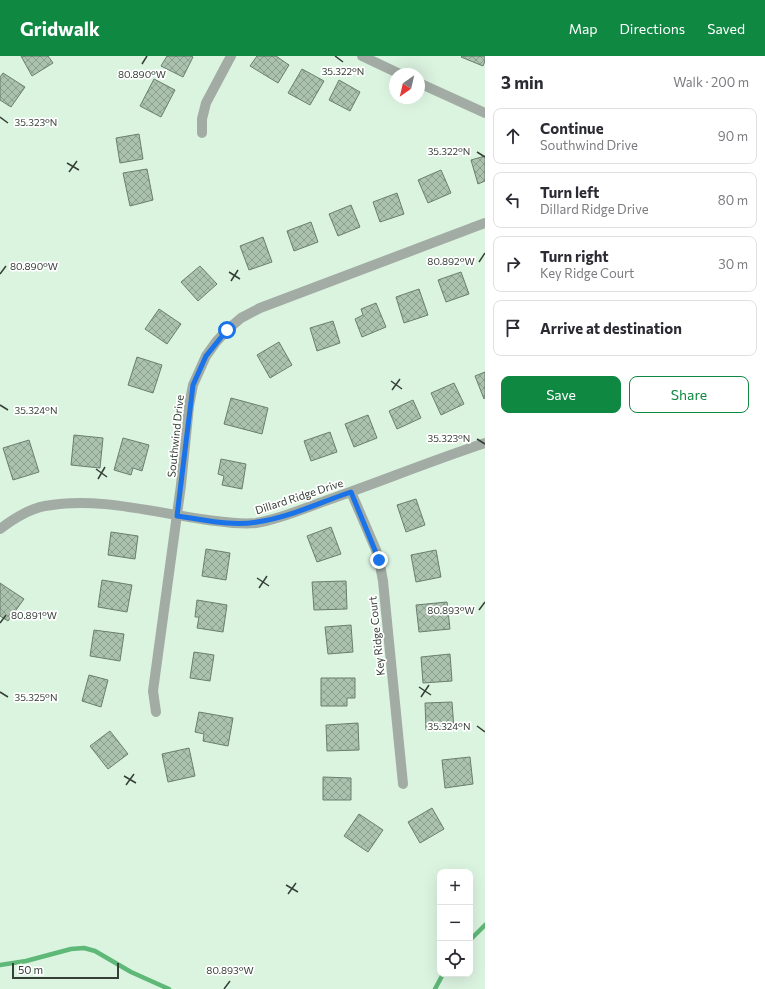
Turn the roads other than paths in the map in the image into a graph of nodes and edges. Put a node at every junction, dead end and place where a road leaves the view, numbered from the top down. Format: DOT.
graph roads {
  1 [pos="231,56"];
  2 [pos="362,56"];
  3 [pos="389,69"];
  4 [pos="425,86"];
  5 [pos="485,113"];
  6 [pos="202,133"];
  7 [pos="485,223"];
  8 [pos="485,443"];
  9 [pos="351,492"];
  10 [pos="177,516"];
  11 [pos="0,529"];
  12 [pos="156,712"];
  13 [pos="403,784"];
  1 -- 6 [label="street"];
  2 -- 3 [label="street"];
  4 -- 5 [label="street"];
  7 -- 10 [label="street, Southwind Drive"];
  8 -- 9 [label="street, Dillard Ridge Drive"];
  9 -- 10 [label="street, Dillard Ridge Drive"];
  9 -- 13 [label="street, Key Ridge Court"];
  10 -- 11 [label="street, Dillard Ridge Drive"];
  10 -- 12 [label="street, Southwind Drive"];
}
